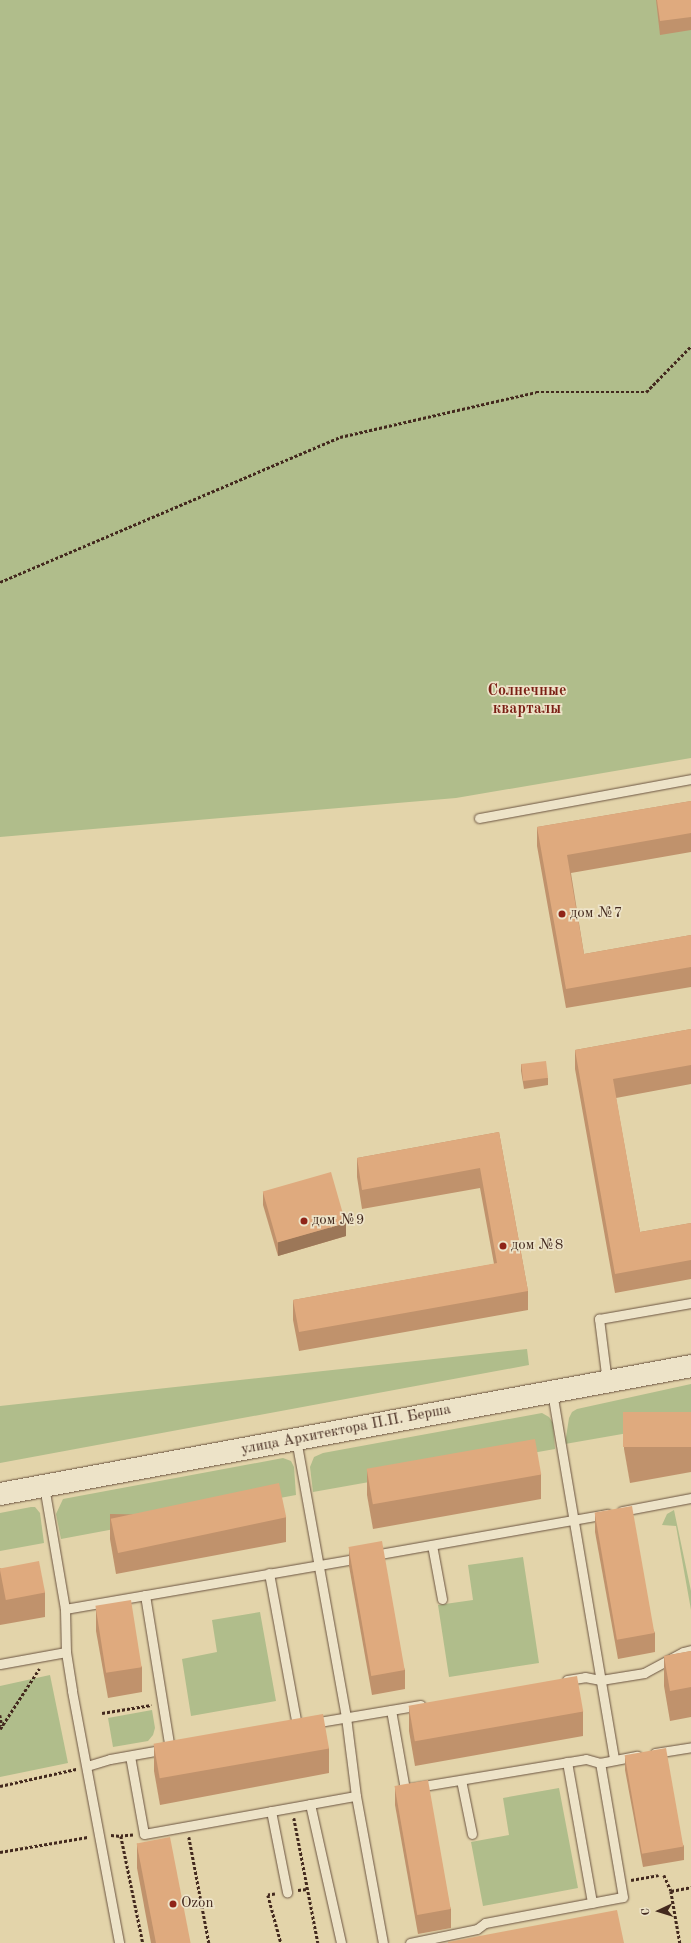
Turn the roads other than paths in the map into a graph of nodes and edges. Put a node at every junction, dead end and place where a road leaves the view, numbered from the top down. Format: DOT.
graph roads {
  1 [pos="691,779"];
  2 [pos="479,818"];
  3 [pos="691,1303"];
  4 [pos="691,1366"];
  5 [pos="607,1382"];
  6 [pos="552,1392"];
  7 [pos="296,1440"];
  8 [pos="44,1486"];
  9 [pos="0,1494"];
  10 [pos="691,1498"];
  11 [pos="574,1520"];
  12 [pos="432,1545"];
  13 [pos="320,1565"];
  14 [pos="269,1573"];
  15 [pos="145,1595"];
  16 [pos="442,1600"];
  17 [pos="65,1609"];
  18 [pos="691,1650"];
  19 [pos="66,1652"];
  20 [pos="0,1664"];
  21 [pos="601,1680"];
  22 [pos="554,1682"];
  23 [pos="430,1703"];
  24 [pos="391,1710"];
  25 [pos="346,1717"];
  26 [pos="691,1747"];
  27 [pos="130,1756"];
  28 [pos="614,1760"];
  29 [pos="567,1762"];
  30 [pos="600,1763"];
  31 [pos="87,1766"];
  32 [pos="461,1780"];
  33 [pos="356,1796"];
  34 [pos="310,1804"];
  35 [pos="271,1811"];
  36 [pos="472,1834"];
  37 [pos="287,1892"];
  38 [pos="592,1903"];
  39 [pos="119,1943"];
  40 [pos="341,1943"];
  41 [pos="383,1943"];
  42 [pos="410,1943"];
  1 -- 2 [label="lane"];
  3 -- 5 [label="lane"];
  4 -- 5 [label="street, улица Архитектора П.П. Берша"];
  5 -- 6 [label="street, улица Архитектора П.П. Берша"];
  6 -- 7 [label="street, улица Архитектора П.П. Берша"];
  6 -- 11 [label="lane"];
  7 -- 8 [label="street, улица Архитектора П.П. Берша"];
  7 -- 13 [label="lane"];
  8 -- 9 [label="street, улица Архитектора П.П. Берша"];
  8 -- 17 [label="lane"];
  10 -- 11 [label="lane"];
  11 -- 12 [label="lane"];
  11 -- 21 [label="lane"];
  12 -- 13 [label="lane"];
  12 -- 16 [label="lane"];
  13 -- 14 [label="lane"];
  13 -- 25 [label="lane"];
  14 -- 15 [label="lane"];
  14 -- 25 [label="lane"];
  15 -- 17 [label="lane"];
  15 -- 27 [label="lane"];
  17 -- 19 [label="lane"];
  18 -- 21 [label="lane"];
  19 -- 20 [label="lane"];
  19 -- 31 [label="lane"];
  21 -- 22 [label="lane"];
  21 -- 28 [label="lane"];
  23 -- 24 [label="lane"];
  24 -- 25 [label="lane"];
  24 -- 32 [label="lane"];
  25 -- 33 [label="lane"];
  26 -- 28 [label="lane"];
  27 -- 31 [label="lane"];
  27 -- 35 [label="lane"];
  28 -- 30 [label="lane"];
  29 -- 30 [label="lane"];
  29 -- 32 [label="lane"];
  29 -- 38 [label="lane"];
  30 -- 38 [label="lane"];
  31 -- 39 [label="lane"];
  32 -- 36 [label="lane"];
  33 -- 34 [label="lane"];
  33 -- 41 [label="lane"];
  34 -- 35 [label="lane"];
  34 -- 40 [label="lane"];
  35 -- 37 [label="lane"];
  38 -- 42 [label="lane"];
}
